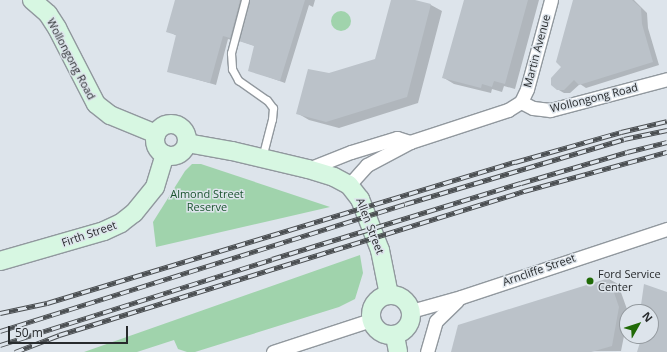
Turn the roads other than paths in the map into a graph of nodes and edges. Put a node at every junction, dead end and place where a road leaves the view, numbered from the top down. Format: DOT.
graph roads {
  1 [pos="32,0"];
  2 [pos="245,0"];
  3 [pos="551,0"];
  4 [pos="667,79"];
  5 [pos="521,102"];
  6 [pos="156,134"];
  7 [pos="410,142"];
  8 [pos="186,143"];
  9 [pos="165,155"];
  10 [pos="262,158"];
  11 [pos="308,169"];
  12 [pos="348,185"];
  13 [pos="667,229"];
  14 [pos="0,261"];
  15 [pos="389,295"];
  16 [pos="461,297"];
  17 [pos="411,311"];
  18 [pos="372,320"];
  19 [pos="397,344"];
  20 [pos="274,352"];
  21 [pos="427,352"];
  1 -- 6 [label="street, Wollongong Road"];
  2 -- 10 [label="lane"];
  3 -- 5 [label="street, Martin Avenue"];
  4 -- 5 [label="street, Wollongong Road"];
  5 -- 7 [label="street"];
  6 -- 8 [label="street"];
  6 -- 9 [label="street"];
  7 -- 11 [label="street"];
  7 -- 12 [label="street"];
  8 -- 9 [label="street"];
  8 -- 10 [label="street"];
  9 -- 14 [label="street, Firth Street"];
  10 -- 11 [label="street"];
  11 -- 12 [label="street"];
  12 -- 15 [label="street, Allen Street"];
  13 -- 16 [label="street, Arncliffe Street"];
  15 -- 17 [label="street"];
  15 -- 18 [label="street"];
  16 -- 17 [label="street, Arncliffe Street"];
  16 -- 21 [label="street"];
  17 -- 19 [label="street"];
  18 -- 19 [label="street"];
  18 -- 20 [label="street"];
}
